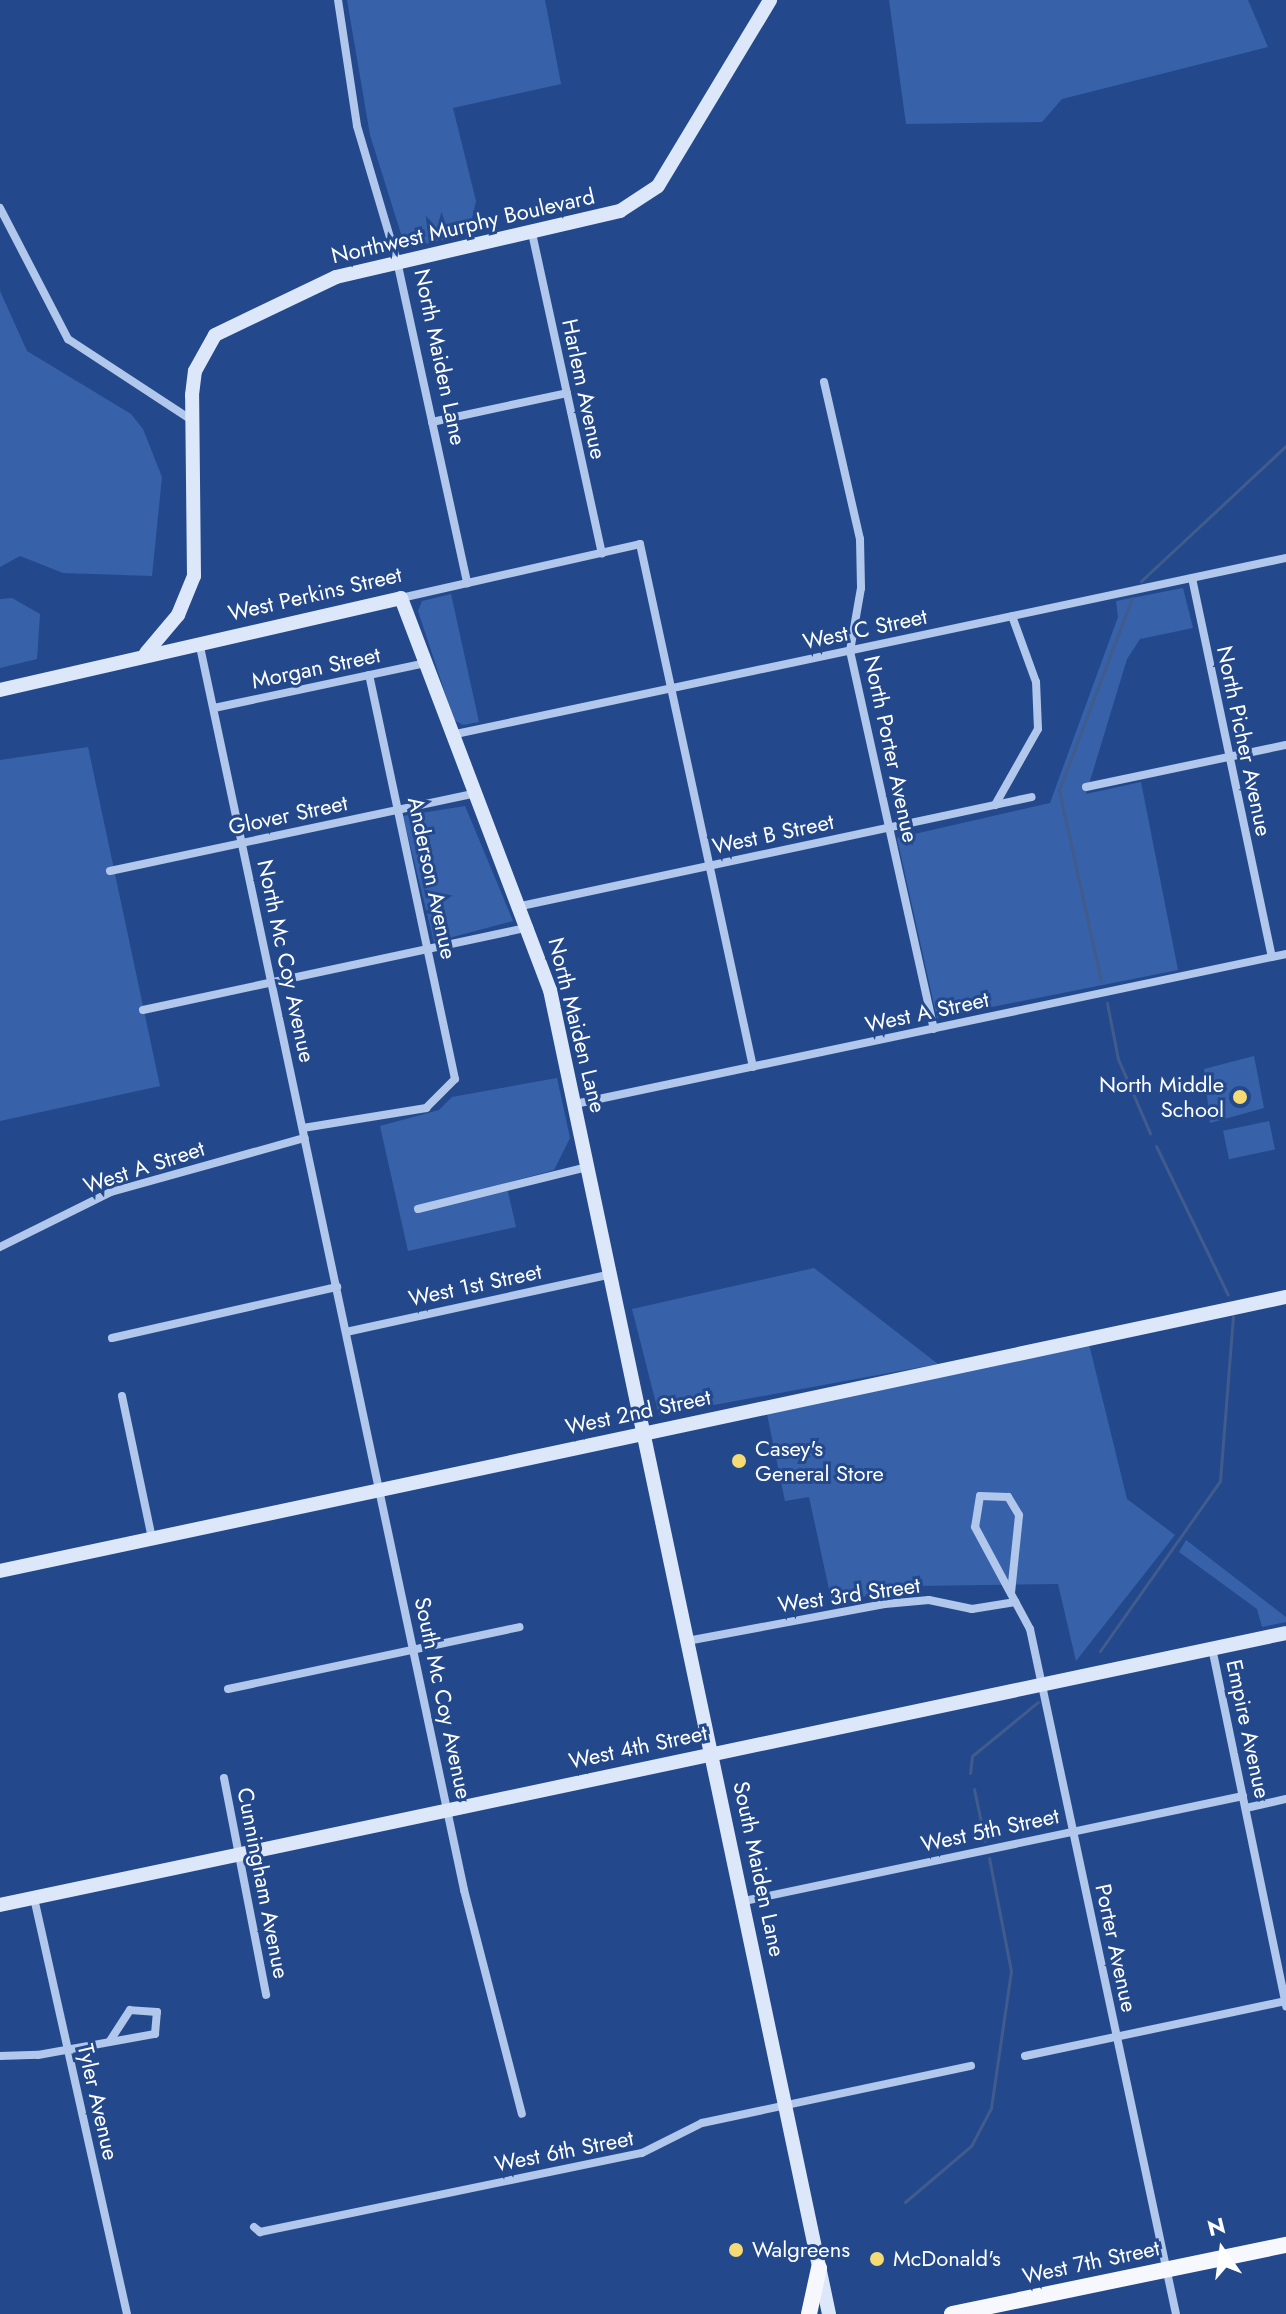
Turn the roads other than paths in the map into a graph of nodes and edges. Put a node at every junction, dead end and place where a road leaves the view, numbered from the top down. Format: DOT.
graph roads {
  1 [pos="338,0"];
  2 [pos="770,0"];
  3 [pos="0,208"];
  4 [pos="532,233"];
  5 [pos="397,261"];
  6 [pos="824,382"];
  7 [pos="567,393"];
  8 [pos="192,420"];
  9 [pos="432,422"];
  10 [pos="602,553"];
  11 [pos="1286,558"];
  12 [pos="1192,578"];
  13 [pos="467,583"];
  14 [pos="401,598"];
  15 [pos="1012,616"];
  16 [pos="199,642"];
  17 [pos="850,651"];
  18 [pos="145,654"];
  19 [pos="425,663"];
  20 [pos="369,675"];
  21 [pos="672,688"];
  22 [pos="0,690"];
  23 [pos="214,708"];
  24 [pos="451,735"];
  25 [pos="1286,745"];
  26 [pos="1229,757"];
  27 [pos="1086,787"];
  28 [pos="473,794"];
  29 [pos="1032,797"];
  30 [pos="995,805"];
  31 [pos="399,810"];
  32 [pos="889,827"];
  33 [pos="242,843"];
  34 [pos="711,865"];
  35 [pos="110,871"];
  36 [pos="521,906"];
  37 [pos="530,927"];
  38 [pos="429,949"];
  39 [pos="1286,954"];
  40 [pos="1272,957"];
  41 [pos="272,983"];
  42 [pos="143,1010"];
  43 [pos="934,1029"];
  44 [pos="753,1067"];
  45 [pos="575,1104"];
  46 [pos="303,1128"];
  47 [pos="305,1138"];
  48 [pos="588,1167"];
  49 [pos="418,1209"];
  50 [pos="0,1247"];
  51 [pos="612,1273"];
  52 [pos="337,1287"];
  53 [pos="1286,1297"];
  54 [pos="346,1332"];
  55 [pos="112,1338"];
  56 [pos="122,1396"];
  57 [pos="647,1433"];
  58 [pos="380,1490"];
  59 [pos="152,1538"];
  60 [pos="0,1571"];
  61 [pos="1013,1597"];
  62 [pos="519,1627"];
  63 [pos="1286,1633"];
  64 [pos="687,1641"];
  65 [pos="1212,1648"];
  66 [pos="415,1649"];
  67 [pos="1042,1684"];
  68 [pos="228,1689"];
  69 [pos="712,1754"];
  70 [pos="224,1778"];
  71 [pos="1243,1796"];
  72 [pos="1286,1799"];
  73 [pos="1246,1808"];
  74 [pos="448,1810"];
  75 [pos="1074,1831"];
  76 [pos="241,1854"];
  77 [pos="34,1898"];
  78 [pos="744,1901"];
  79 [pos="0,1905"];
  80 [pos="266,1995"];
  81 [pos="1286,2002"];
  82 [pos="1116,2037"];
  83 [pos="109,2042"];
  84 [pos="67,2050"];
  85 [pos="0,2056"];
  86 [pos="1025,2056"];
  87 [pos="971,2066"];
  88 [pos="785,2105"];
  89 [pos="522,2114"];
  90 [pos="254,2227"];
  91 [pos="1286,2245"];
  92 [pos="819,2268"];
  93 [pos="1166,2269"];
  94 [pos="997,2309"];
  95 [pos="127,2314"];
  96 [pos="809,2314"];
  97 [pos="829,2314"];
  98 [pos="952,2314"];
  99 [pos="1176,2314"];
  1 -- 5 [label="street, North Maiden Lane"];
  2 -- 4 [label="street, Northwest Murphy Boulevard"];
  3 -- 8 [label="street"];
  4 -- 5 [label="street, Northwest Murphy Boulevard"];
  4 -- 7 [label="street, Harlem Avenue"];
  5 -- 8 [label="street, Northwest Murphy Boulevard"];
  5 -- 9 [label="street, North Maiden Lane"];
  6 -- 17 [label="street, North Porter Avenue"];
  7 -- 9 [label="street"];
  7 -- 10 [label="street, Harlem Avenue"];
  8 -- 18 [label="street, Northwest Murphy Boulevard"];
  9 -- 13 [label="street, North Maiden Lane"];
  10 -- 13 [label="street, West Perkins Street"];
  10 -- 21 [label="street, West Perkins Street"];
  11 -- 12 [label="street, West C Street"];
  12 -- 15 [label="street, West C Street"];
  12 -- 26 [label="street, North Picher Avenue"];
  13 -- 14 [label="street, West Perkins Street"];
  14 -- 16 [label="street, West Perkins Street"];
  14 -- 19 [label="street, North Maiden Lane"];
  15 -- 17 [label="street, West C Street"];
  15 -- 30 [label="street"];
  16 -- 18 [label="street, West Perkins Street"];
  16 -- 23 [label="street, North Mc Coy Avenue"];
  17 -- 21 [label="street, West C Street"];
  17 -- 32 [label="street, North Porter Avenue"];
  18 -- 22 [label="street, West Perkins Street"];
  19 -- 20 [label="street, Morgan Street"];
  19 -- 24 [label="street, North Maiden Lane"];
  20 -- 23 [label="street, Morgan Street"];
  20 -- 31 [label="street, Anderson Avenue"];
  21 -- 24 [label="street, West C Street"];
  21 -- 34 [label="street"];
  23 -- 33 [label="street, North Mc Coy Avenue"];
  24 -- 28 [label="street, North Maiden Lane"];
  25 -- 26 [label="street"];
  26 -- 27 [label="street"];
  26 -- 40 [label="street, North Picher Avenue"];
  28 -- 31 [label="street, Glover Street"];
  28 -- 36 [label="street, North Maiden Lane"];
  29 -- 30 [label="street, West B Street"];
  30 -- 32 [label="street, West B Street"];
  31 -- 33 [label="street, Glover Street"];
  31 -- 38 [label="street, Anderson Avenue"];
  32 -- 34 [label="street, West B Street"];
  32 -- 43 [label="street, North Porter Avenue"];
  33 -- 35 [label="street, Glover Street"];
  33 -- 41 [label="street, North Mc Coy Avenue"];
  34 -- 36 [label="street, West B Street"];
  34 -- 44 [label="street"];
  36 -- 37 [label="street, North Maiden Lane"];
  37 -- 38 [label="street"];
  37 -- 45 [label="street, North Maiden Lane"];
  38 -- 41 [label="street"];
  38 -- 46 [label="street, Anderson Avenue"];
  39 -- 40 [label="street, West A Street"];
  40 -- 43 [label="street, West A Street"];
  41 -- 42 [label="street"];
  41 -- 46 [label="street, North Mc Coy Avenue"];
  43 -- 44 [label="street, West A Street"];
  44 -- 45 [label="street, West A Street"];
  45 -- 48 [label="street, North Maiden Lane"];
  46 -- 47 [label="street, North Mc Coy Avenue"];
  47 -- 50 [label="street, West A Street"];
  47 -- 52 [label="street, North Mc Coy Avenue"];
  48 -- 49 [label="street"];
  48 -- 51 [label="street, North Maiden Lane"];
  51 -- 54 [label="street, West 1st Street"];
  51 -- 57 [label="street, North Maiden Lane"];
  52 -- 54 [label="street, South Mc Coy Avenue"];
  52 -- 55 [label="street"];
  53 -- 57 [label="street, West 2nd Street"];
  54 -- 58 [label="street, South Mc Coy Avenue"];
  56 -- 59 [label="street"];
  57 -- 58 [label="street, West 2nd Street"];
  57 -- 64 [label="street, South Maiden Lane"];
  58 -- 59 [label="street, West 2nd Street"];
  58 -- 66 [label="street, South Mc Coy Avenue"];
  59 -- 60 [label="street, West 2nd Street"];
  61 -- 61 [label="street, Porter Avenue"];
  61 -- 64 [label="street, West 3rd Street"];
  61 -- 67 [label="street, Porter Avenue"];
  62 -- 66 [label="street"];
  63 -- 65 [label="street, West 4th Street"];
  64 -- 69 [label="street, South Maiden Lane"];
  65 -- 67 [label="street, West 4th Street"];
  65 -- 71 [label="street, Empire Avenue"];
  66 -- 68 [label="street"];
  66 -- 74 [label="street, South Mc Coy Avenue"];
  67 -- 69 [label="street, West 4th Street"];
  67 -- 75 [label="street, Porter Avenue"];
  69 -- 74 [label="street, West 4th Street"];
  69 -- 78 [label="street, South Maiden Lane"];
  70 -- 76 [label="street, Cunningham Avenue"];
  71 -- 73 [label="street, Empire Avenue"];
  71 -- 75 [label="street, West 5th Street"];
  72 -- 73 [label="street"];
  73 -- 81 [label="street, Empire Avenue"];
  74 -- 76 [label="street, West 4th Street"];
  74 -- 89 [label="street, South Mc Coy Avenue"];
  75 -- 78 [label="street, West 5th Street"];
  75 -- 82 [label="street, Porter Avenue"];
  76 -- 77 [label="street, West 4th Street"];
  76 -- 80 [label="street, Cunningham Avenue"];
  77 -- 79 [label="street, West 4th Street"];
  77 -- 84 [label="street, Tyler Avenue"];
  78 -- 88 [label="street, South Maiden Lane"];
  81 -- 82 [label="street"];
  82 -- 86 [label="street"];
  82 -- 93 [label="street, Porter Avenue"];
  83 -- 83 [label="street"];
  83 -- 84 [label="street"];
  84 -- 85 [label="street"];
  84 -- 95 [label="street, Tyler Avenue"];
  87 -- 88 [label="street, West 6th Street"];
  88 -- 90 [label="street, West 6th Street"];
  88 -- 92 [label="street, South Maiden Lane"];
  91 -- 93 [label="main road, West 7th Street"];
  92 -- 96 [label="main road"];
  92 -- 97 [label="street, South Maiden Lane"];
  93 -- 94 [label="main road, West 7th Street"];
  93 -- 99 [label="street, Porter Avenue"];
  94 -- 98 [label="main road, West 7th Street"];
}
